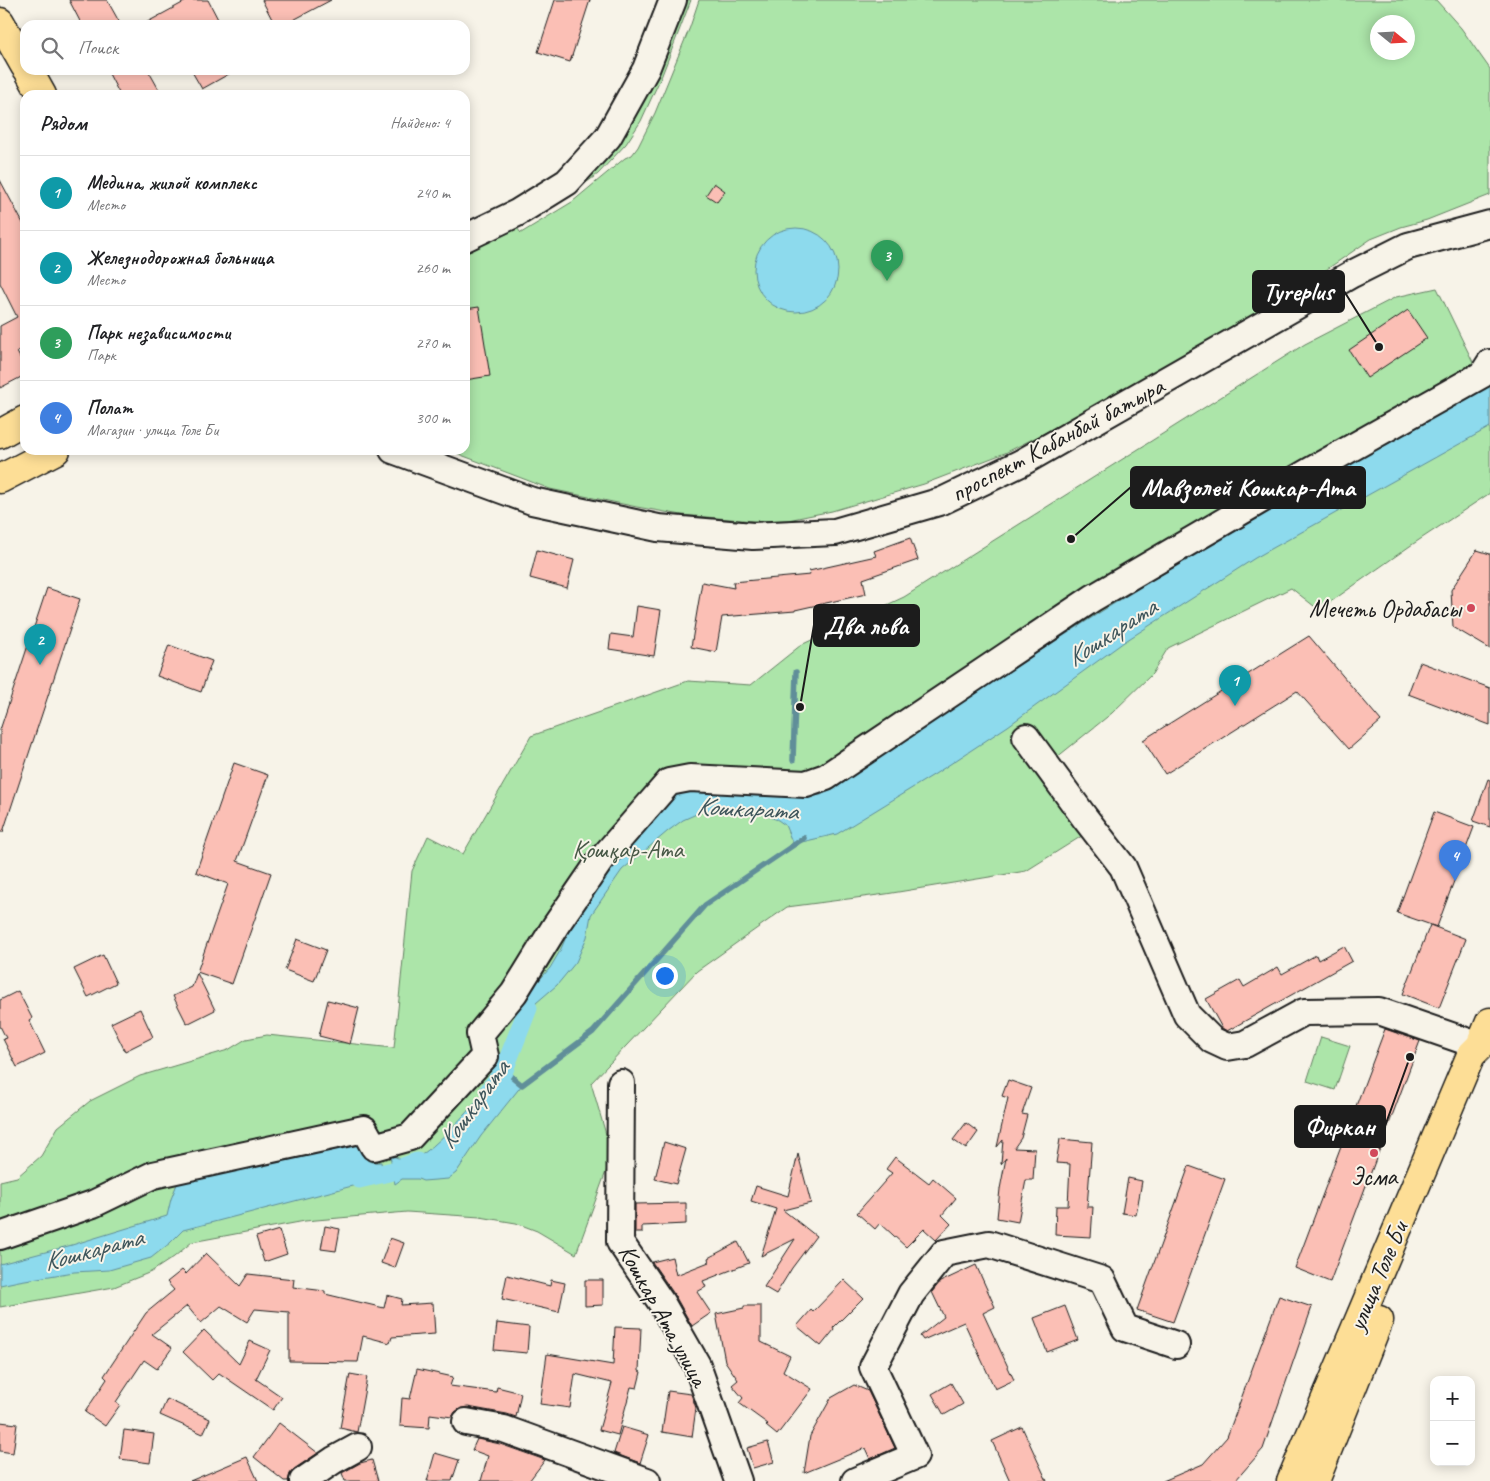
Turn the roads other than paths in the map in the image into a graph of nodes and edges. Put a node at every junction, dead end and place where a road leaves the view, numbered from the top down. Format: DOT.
graph roads {
  1 [pos="673,0"];
  2 [pos="0,22"];
  3 [pos="20,57"];
  4 [pos="31,75"];
  5 [pos="39,90"];
  6 [pos="1490,224"];
  7 [pos="470,236"];
  8 [pos="1490,363"];
  9 [pos="20,423"];
  10 [pos="0,434"];
  11 [pos="46,455"];
  12 [pos="408,455"];
  13 [pos="0,479"];
  14 [pos="1026,737"];
  15 [pos="1487,1039"];
  16 [pos="621,1083"];
  17 [pos="0,1236"];
  18 [pos="1176,1345"];
  19 [pos="466,1422"];
  20 [pos="358,1447"];
  21 [pos="304,1481"];
  22 [pos="647,1481"];
  23 [pos="738,1481"];
  24 [pos="855,1481"];
  25 [pos="1291,1481"];
  26 [pos="1315,1481"];
  1 -- 7 [label="street"];
  2 -- 3 [label="main road"];
  4 -- 5 [label="main road"];
  6 -- 12 [label="street, проспект Кабанбай батыра"];
  8 -- 17 [label="street"];
  9 -- 10 [label="main road"];
  11 -- 13 [label="main road"];
  14 -- 15 [label="street"];
  15 -- 25 [label="main road, улица Толе Би"];
  15 -- 26 [label="main road, улица Толе Би"];
  16 -- 23 [label="street, Кошкар Ата улица"];
  18 -- 24 [label="street"];
  19 -- 22 [label="street"];
  20 -- 21 [label="street"];
}
